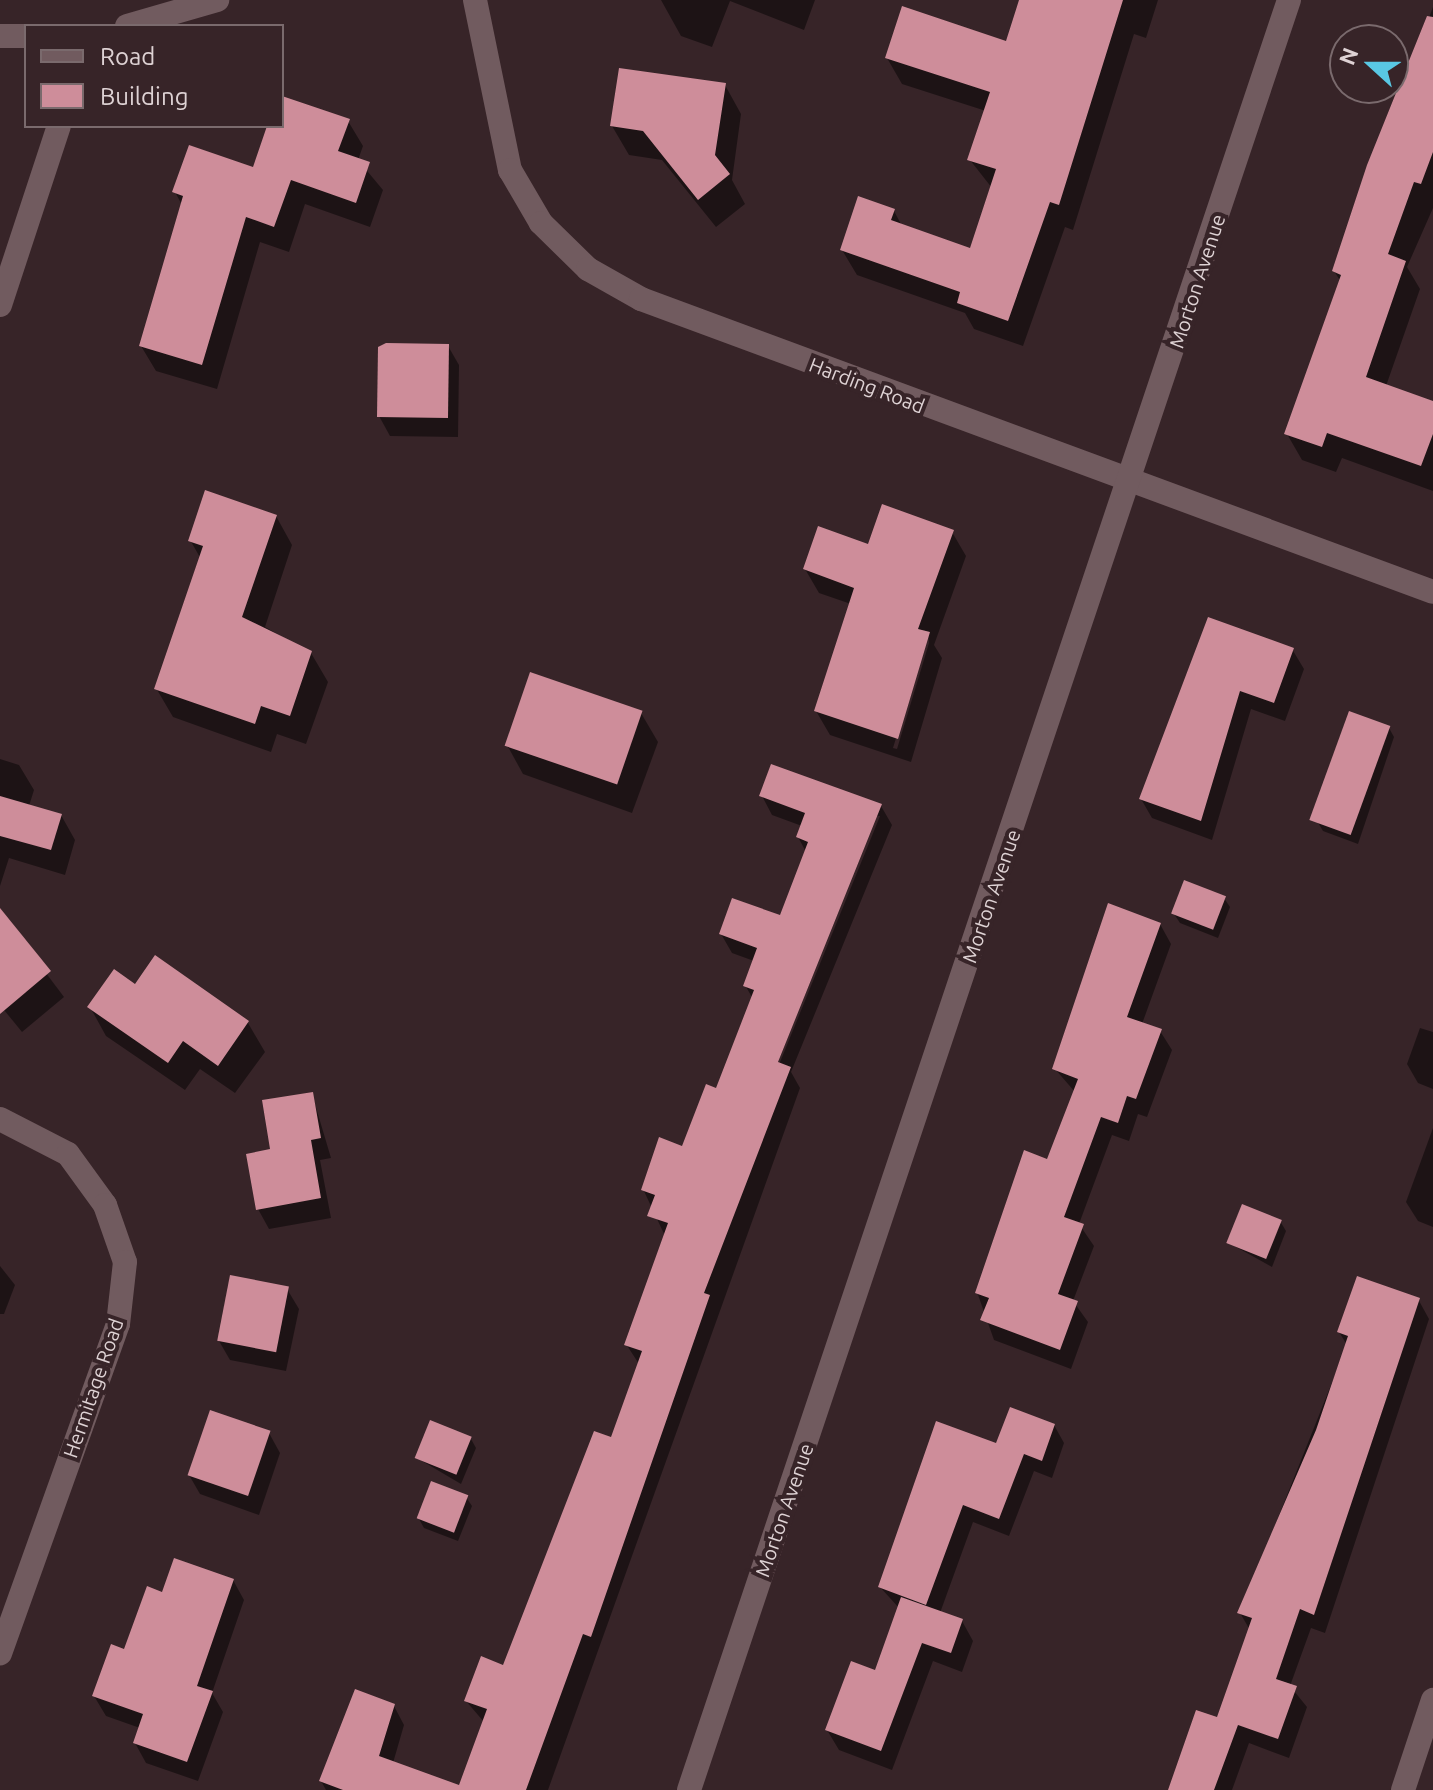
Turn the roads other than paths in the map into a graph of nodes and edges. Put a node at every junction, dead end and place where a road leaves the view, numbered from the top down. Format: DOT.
graph roads {
  1 [pos="217,0"];
  2 [pos="475,0"];
  3 [pos="1289,0"];
  4 [pos="134,24"];
  5 [pos="0,36"];
  6 [pos="24,36"];
  7 [pos="58,128"];
  8 [pos="0,305"];
  9 [pos="1130,485"];
  10 [pos="1433,592"];
  11 [pos="0,1119"];
  12 [pos="0,1654"];
  13 [pos="1433,1700"];
  14 [pos="689,1790"];
  15 [pos="1403,1790"];
  1 -- 4 [label="street"];
  2 -- 9 [label="street, Harding Road"];
  3 -- 9 [label="street, Morton Avenue"];
  5 -- 6 [label="street"];
  7 -- 8 [label="street"];
  9 -- 10 [label="street, Harding Road"];
  9 -- 14 [label="street, Morton Avenue"];
  11 -- 12 [label="street, Hermitage Road"];
  13 -- 15 [label="street"];
}
